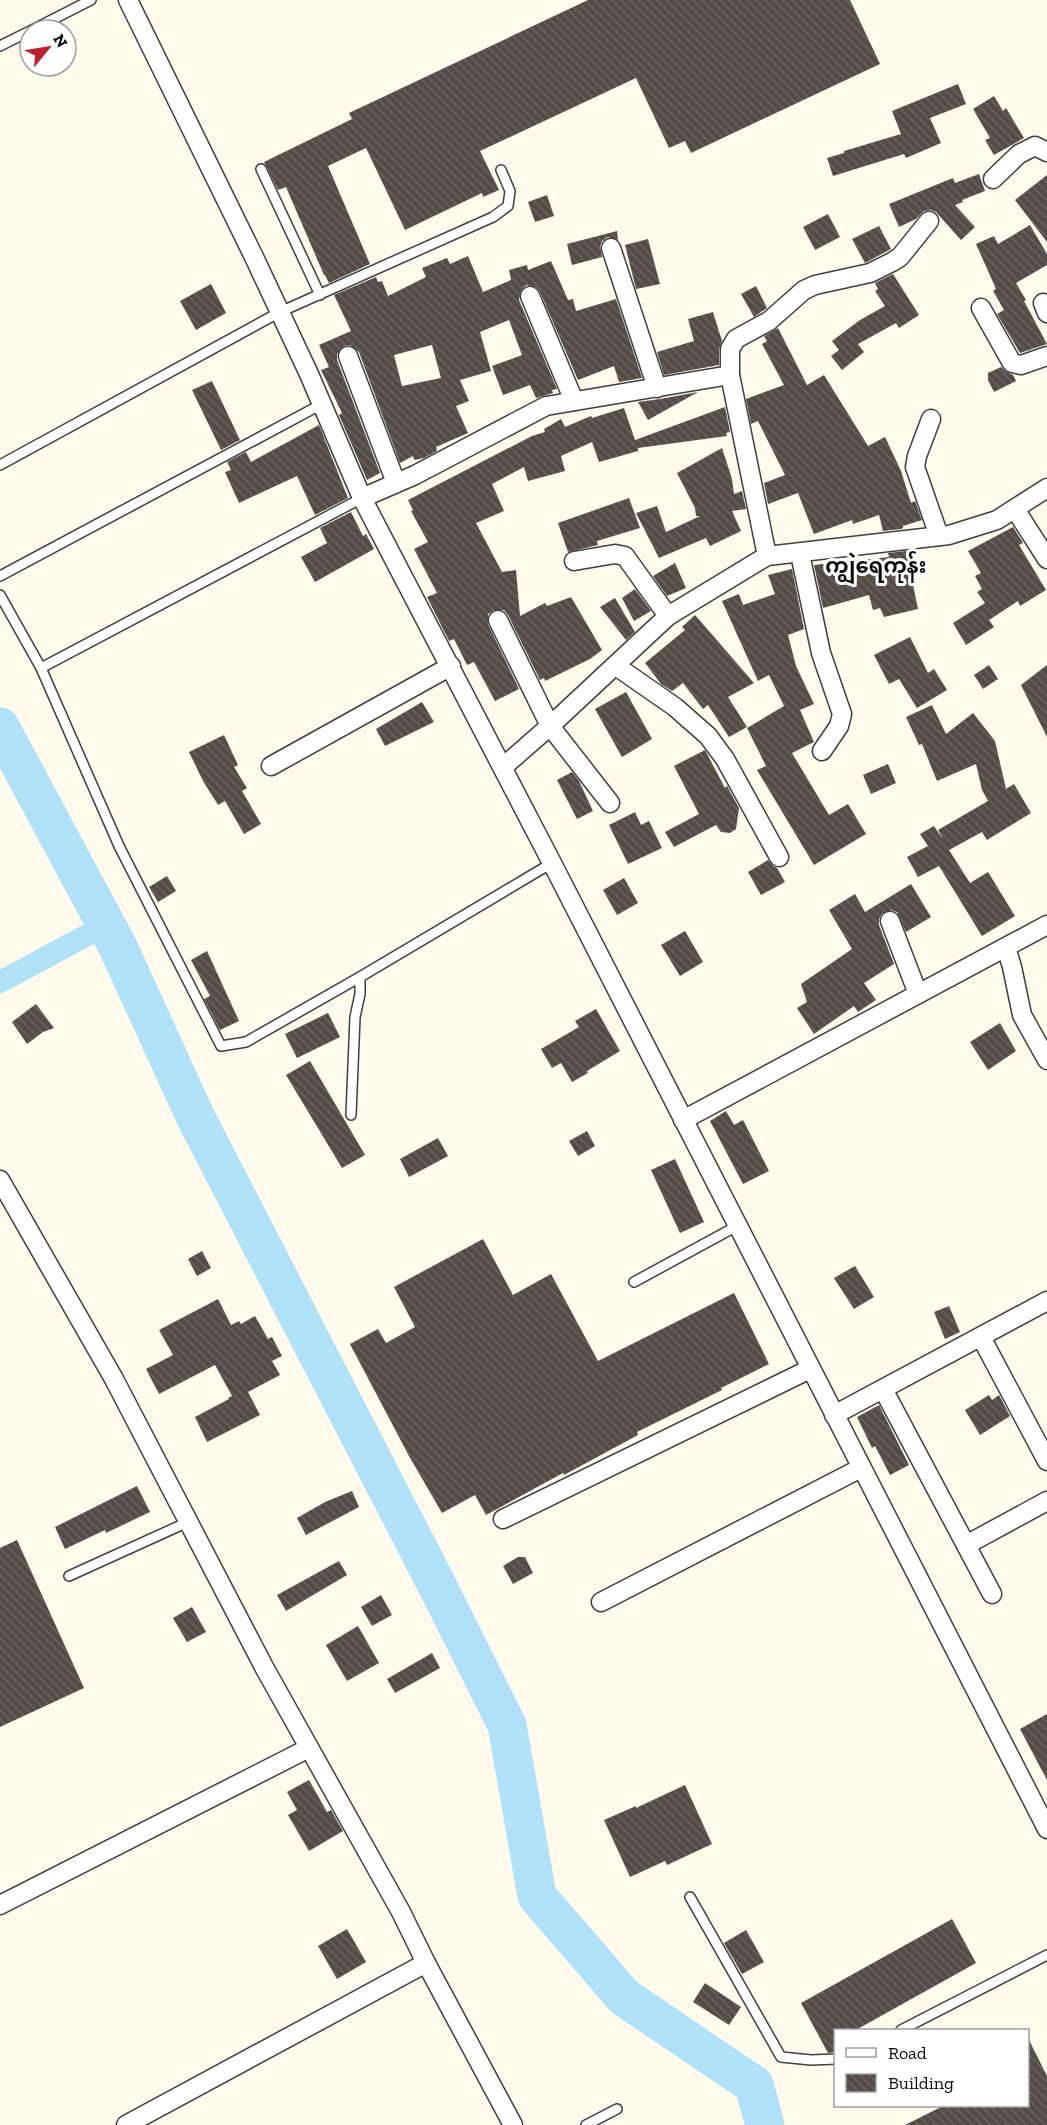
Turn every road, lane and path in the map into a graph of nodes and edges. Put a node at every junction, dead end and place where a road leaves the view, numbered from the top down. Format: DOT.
graph roads {
  1 [pos="91,0"];
  2 [pos="128,0"];
  3 [pos="56,18"];
  4 [pos="18,37"];
  5 [pos="0,46"];
  6 [pos="1047,152"];
  7 [pos="261,169"];
  8 [pos="501,170"];
  9 [pos="993,179"];
  10 [pos="929,221"];
  11 [pos="611,248"];
  12 [pos="320,295"];
  13 [pos="530,296"];
  14 [pos="981,308"];
  15 [pos="280,312"];
  16 [pos="348,356"];
  17 [pos="1047,356"];
  18 [pos="730,375"];
  19 [pos="657,388"];
  20 [pos="574,401"];
  21 [pos="322,404"];
  22 [pos="931,419"];
  23 [pos="0,465"];
  24 [pos="396,483"];
  25 [pos="1047,488"];
  26 [pos="362,498"];
  27 [pos="1015,509"];
  28 [pos="939,536"];
  29 [pos="800,554"];
  30 [pos="767,556"];
  31 [pos="1047,559"];
  32 [pos="574,561"];
  33 [pos="0,576"];
  34 [pos="0,596"];
  35 [pos="668,616"];
  36 [pos="498,620"];
  37 [pos="451,666"];
  38 [pos="616,666"];
  39 [pos="41,668"];
  40 [pos="550,726"];
  41 [pos="822,751"];
  42 [pos="271,766"];
  43 [pos="503,767"];
  44 [pos="610,803"];
  45 [pos="779,857"];
  46 [pos="552,863"];
  47 [pos="890,921"];
  48 [pos="1047,924"];
  49 [pos="1006,947"];
  50 [pos="360,977"];
  51 [pos="918,994"];
  52 [pos="1047,1060"];
  53 [pos="351,1115"];
  54 [pos="683,1120"];
  55 [pos="0,1180"];
  56 [pos="737,1226"];
  57 [pos="634,1282"];
  58 [pos="1047,1301"];
  59 [pos="981,1337"];
  60 [pos="810,1369"];
  61 [pos="883,1389"];
  62 [pos="834,1415"];
  63 [pos="1047,1461"];
  64 [pos="861,1468"];
  65 [pos="1047,1501"];
  66 [pos="503,1519"];
  67 [pos="188,1522"];
  68 [pos="966,1545"];
  69 [pos="69,1576"];
  70 [pos="992,1594"];
  71 [pos="601,1602"];
  72 [pos="309,1748"];
  73 [pos="1047,1829"];
  74 [pos="690,1897"];
  75 [pos="0,1905"];
  76 [pos="1047,1955"];
  77 [pos="426,1962"];
  78 [pos="905,2029"];
  79 [pos="834,2059"];
  80 [pos="617,2109"];
  81 [pos="126,2125"];
  82 [pos="513,2125"];
  83 [pos="586,2125"];
  1 -- 3 [label="lane"];
  2 -- 15 [label="street"];
  4 -- 5 [label="lane"];
  6 -- 9 [label="street"];
  7 -- 12 [label="lane"];
  8 -- 12 [label="lane"];
  10 -- 18 [label="street"];
  11 -- 19 [label="street"];
  12 -- 15 [label="lane"];
  13 -- 20 [label="street"];
  14 -- 17 [label="street"];
  15 -- 21 [label="street"];
  15 -- 23 [label="lane"];
  16 -- 24 [label="street"];
  18 -- 19 [label="street"];
  18 -- 30 [label="street"];
  19 -- 20 [label="street"];
  20 -- 24 [label="street"];
  21 -- 26 [label="street"];
  21 -- 33 [label="lane"];
  22 -- 28 [label="street"];
  24 -- 26 [label="street"];
  25 -- 27 [label="street"];
  26 -- 37 [label="street"];
  26 -- 39 [label="lane"];
  27 -- 28 [label="street"];
  27 -- 31 [label="street"];
  28 -- 29 [label="street"];
  29 -- 30 [label="street"];
  29 -- 41 [label="street"];
  30 -- 35 [label="street"];
  32 -- 35 [label="street"];
  34 -- 39 [label="lane"];
  35 -- 38 [label="street"];
  36 -- 40 [label="street"];
  37 -- 42 [label="street"];
  37 -- 43 [label="street"];
  38 -- 40 [label="street"];
  38 -- 45 [label="street"];
  39 -- 50 [label="lane"];
  40 -- 43 [label="street"];
  40 -- 44 [label="street"];
  43 -- 46 [label="street"];
  46 -- 50 [label="lane"];
  46 -- 54 [label="street"];
  47 -- 51 [label="street"];
  48 -- 49 [label="street"];
  49 -- 51 [label="street"];
  49 -- 52 [label="street"];
  50 -- 53 [label="lane"];
  51 -- 54 [label="street"];
  54 -- 56 [label="street"];
  55 -- 67 [label="street"];
  56 -- 57 [label="lane"];
  56 -- 60 [label="street"];
  58 -- 59 [label="street"];
  59 -- 61 [label="street"];
  59 -- 63 [label="street"];
  60 -- 62 [label="street"];
  60 -- 66 [label="street"];
  61 -- 62 [label="street"];
  61 -- 68 [label="street"];
  62 -- 64 [label="street"];
  64 -- 71 [label="street"];
  64 -- 73 [label="street"];
  65 -- 68 [label="street"];
  67 -- 69 [label="lane"];
  67 -- 72 [label="street"];
  68 -- 70 [label="street"];
  72 -- 75 [label="street"];
  72 -- 77 [label="street"];
  74 -- 79 [label="lane"];
  76 -- 78 [label="lane"];
  77 -- 81 [label="street"];
  77 -- 82 [label="street"];
  80 -- 83 [label="lane"];
}
